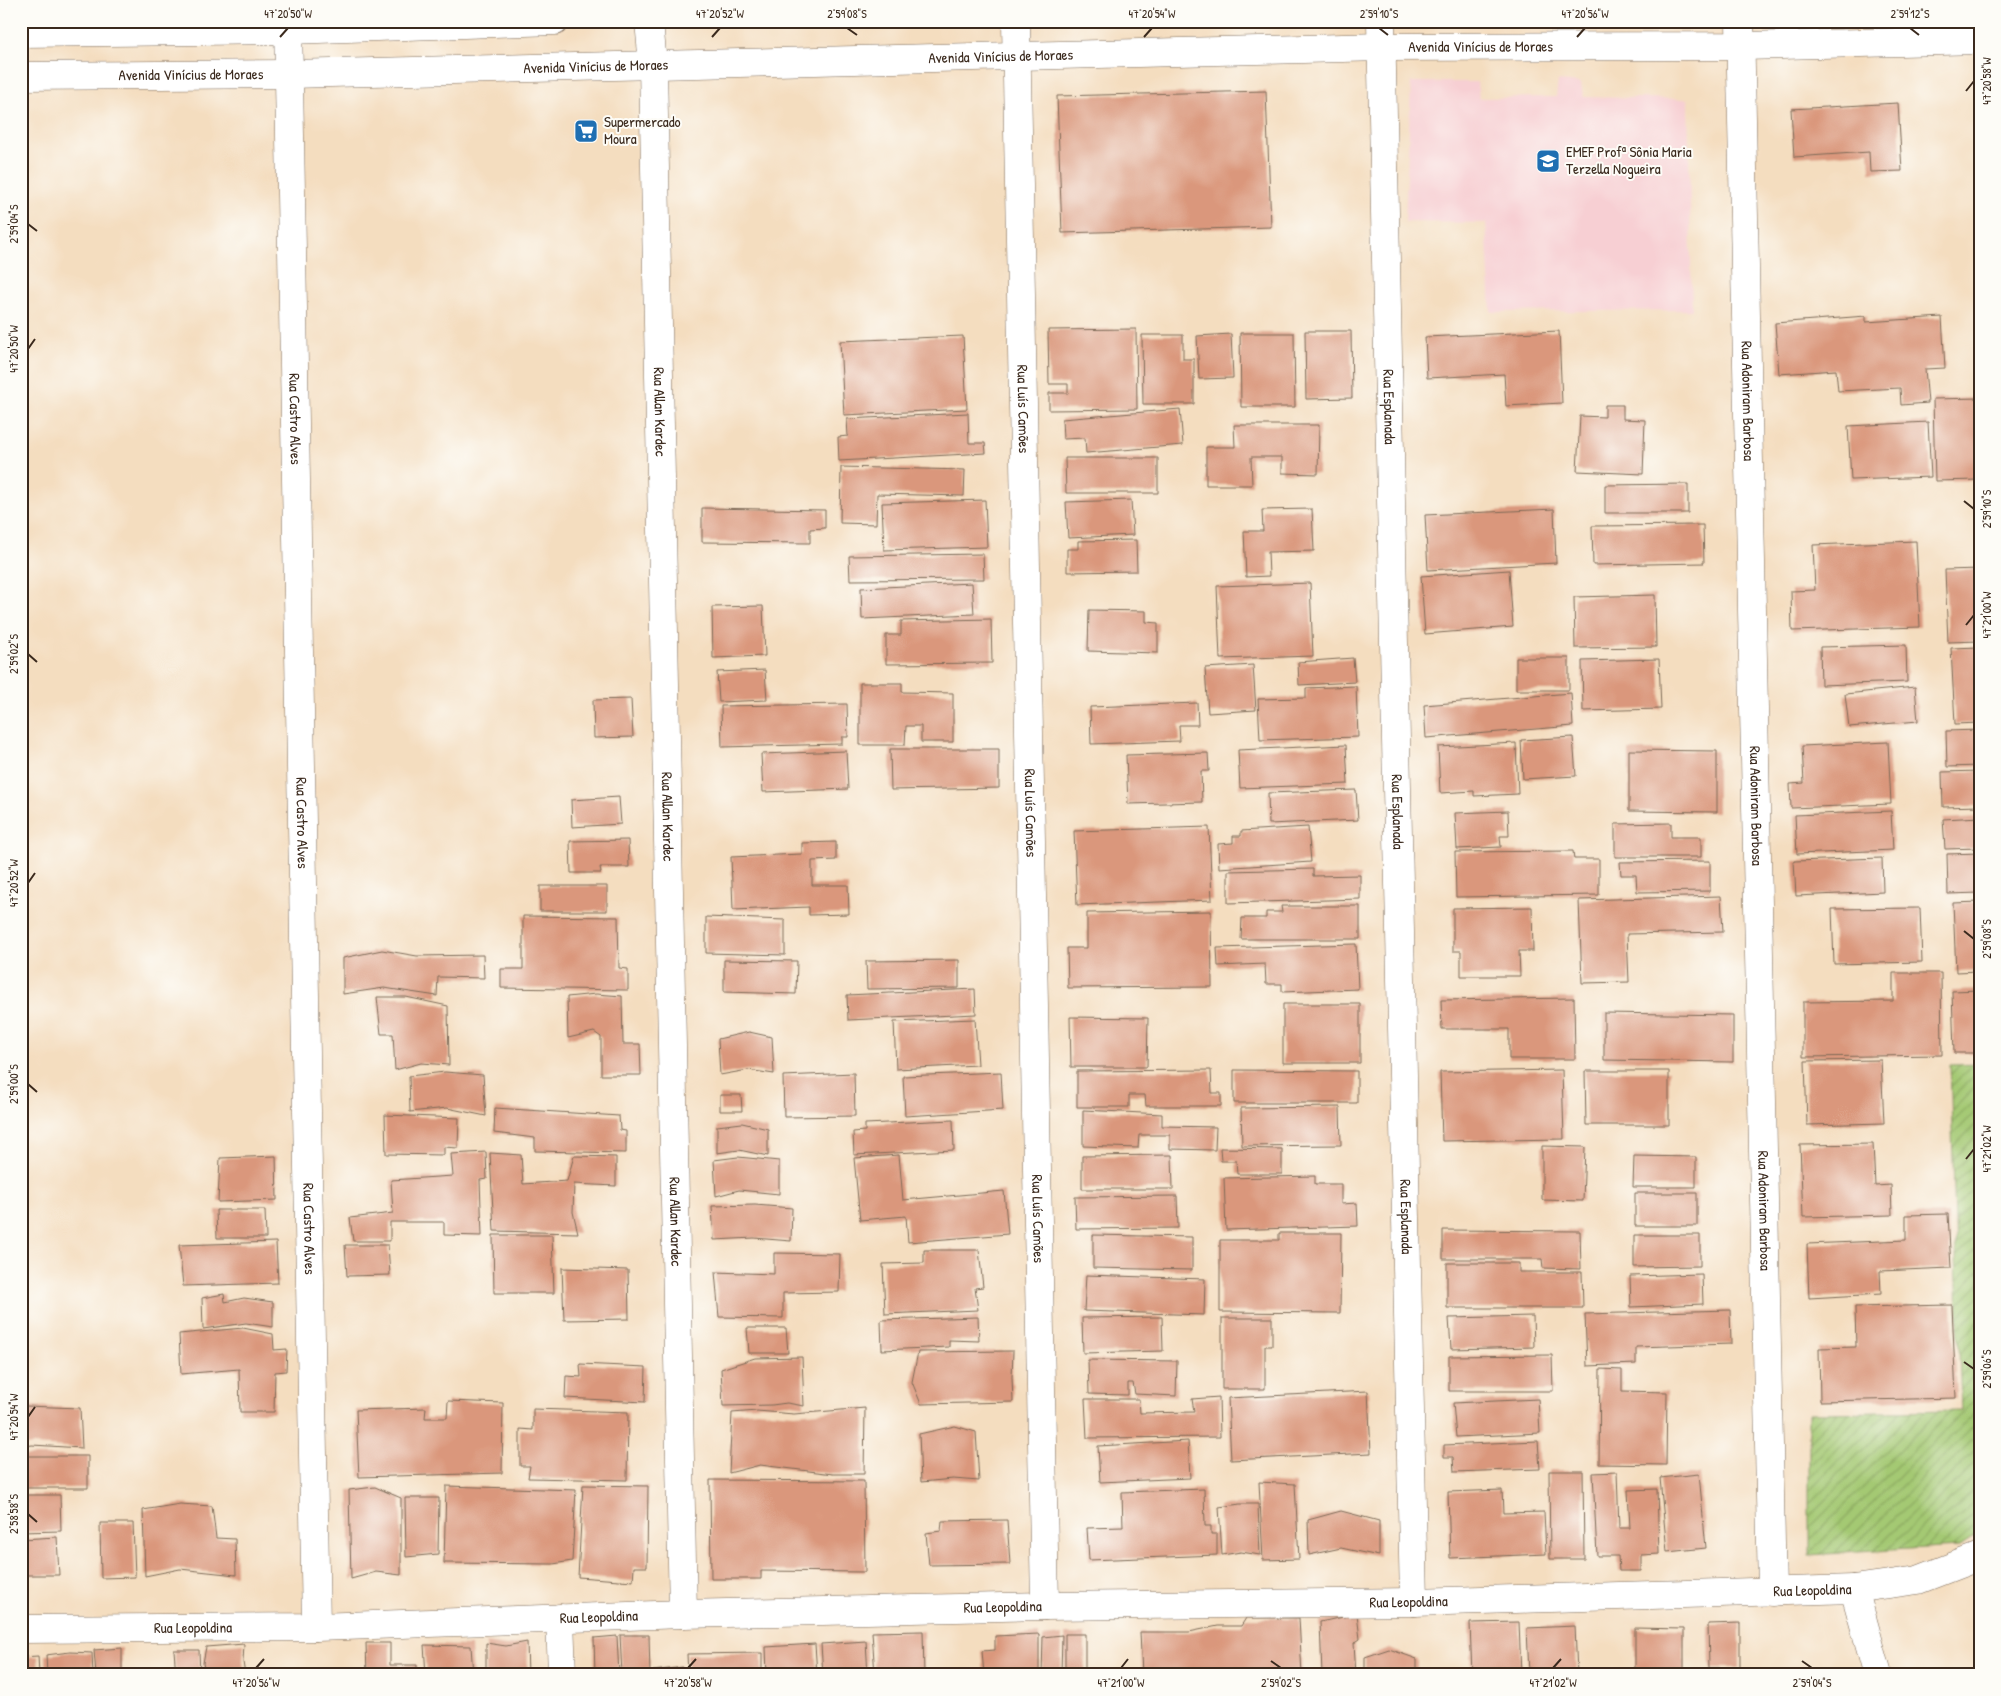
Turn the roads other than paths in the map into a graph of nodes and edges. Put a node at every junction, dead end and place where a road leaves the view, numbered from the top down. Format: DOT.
graph roads {
  1 [pos="555,21"];
  2 [pos="649,21"];
  3 [pos="1016,21"];
  4 [pos="289,26"];
  5 [pos="21,33"];
  6 [pos="1382,34"];
  7 [pos="1741,34"];
  8 [pos="1980,40"];
  9 [pos="1017,56"];
  10 [pos="653,65"];
  11 [pos="290,74"];
  12 [pos="21,76"];
  13 [pos="1980,1556"];
  14 [pos="1854,1589"];
  15 [pos="1772,1592"];
  16 [pos="1414,1602"];
  17 [pos="1045,1606"];
  18 [pos="683,1614"];
  19 [pos="560,1618"];
  20 [pos="316,1627"];
  21 [pos="21,1629"];
  22 [pos="562,1675"];
  23 [pos="1878,1675"];
  1 -- 4 [label="street"];
  2 -- 10 [label="street, Rua Allan Kardec"];
  3 -- 9 [label="street, Rua Luís Camões"];
  4 -- 5 [label="street"];
  4 -- 11 [label="street, Rua Castro Alves"];
  6 -- 7 [label="street, Avenida Vinícius de Moraes"];
  6 -- 9 [label="street, Avenida Vinícius de Moraes"];
  6 -- 16 [label="street, Rua Esplanada"];
  7 -- 8 [label="street, Avenida Vinícius de Moraes"];
  7 -- 15 [label="street, Rua Adoniram Barbosa"];
  9 -- 10 [label="street, Avenida Vinícius de Moraes"];
  9 -- 17 [label="street, Rua Luís Camões"];
  10 -- 11 [label="street, Avenida Vinícius de Moraes"];
  10 -- 18 [label="street, Rua Allan Kardec"];
  11 -- 12 [label="street, Avenida Vinícius de Moraes"];
  11 -- 20 [label="street, Rua Castro Alves"];
  13 -- 14 [label="street, Rua Leopoldina"];
  14 -- 15 [label="street, Rua Leopoldina"];
  14 -- 23 [label="street"];
  15 -- 16 [label="street, Rua Leopoldina"];
  16 -- 17 [label="street, Rua Leopoldina"];
  17 -- 18 [label="street, Rua Leopoldina"];
  18 -- 19 [label="street, Rua Leopoldina"];
  19 -- 20 [label="street, Rua Leopoldina"];
  19 -- 22 [label="street"];
  20 -- 21 [label="street, Rua Leopoldina"];
}
